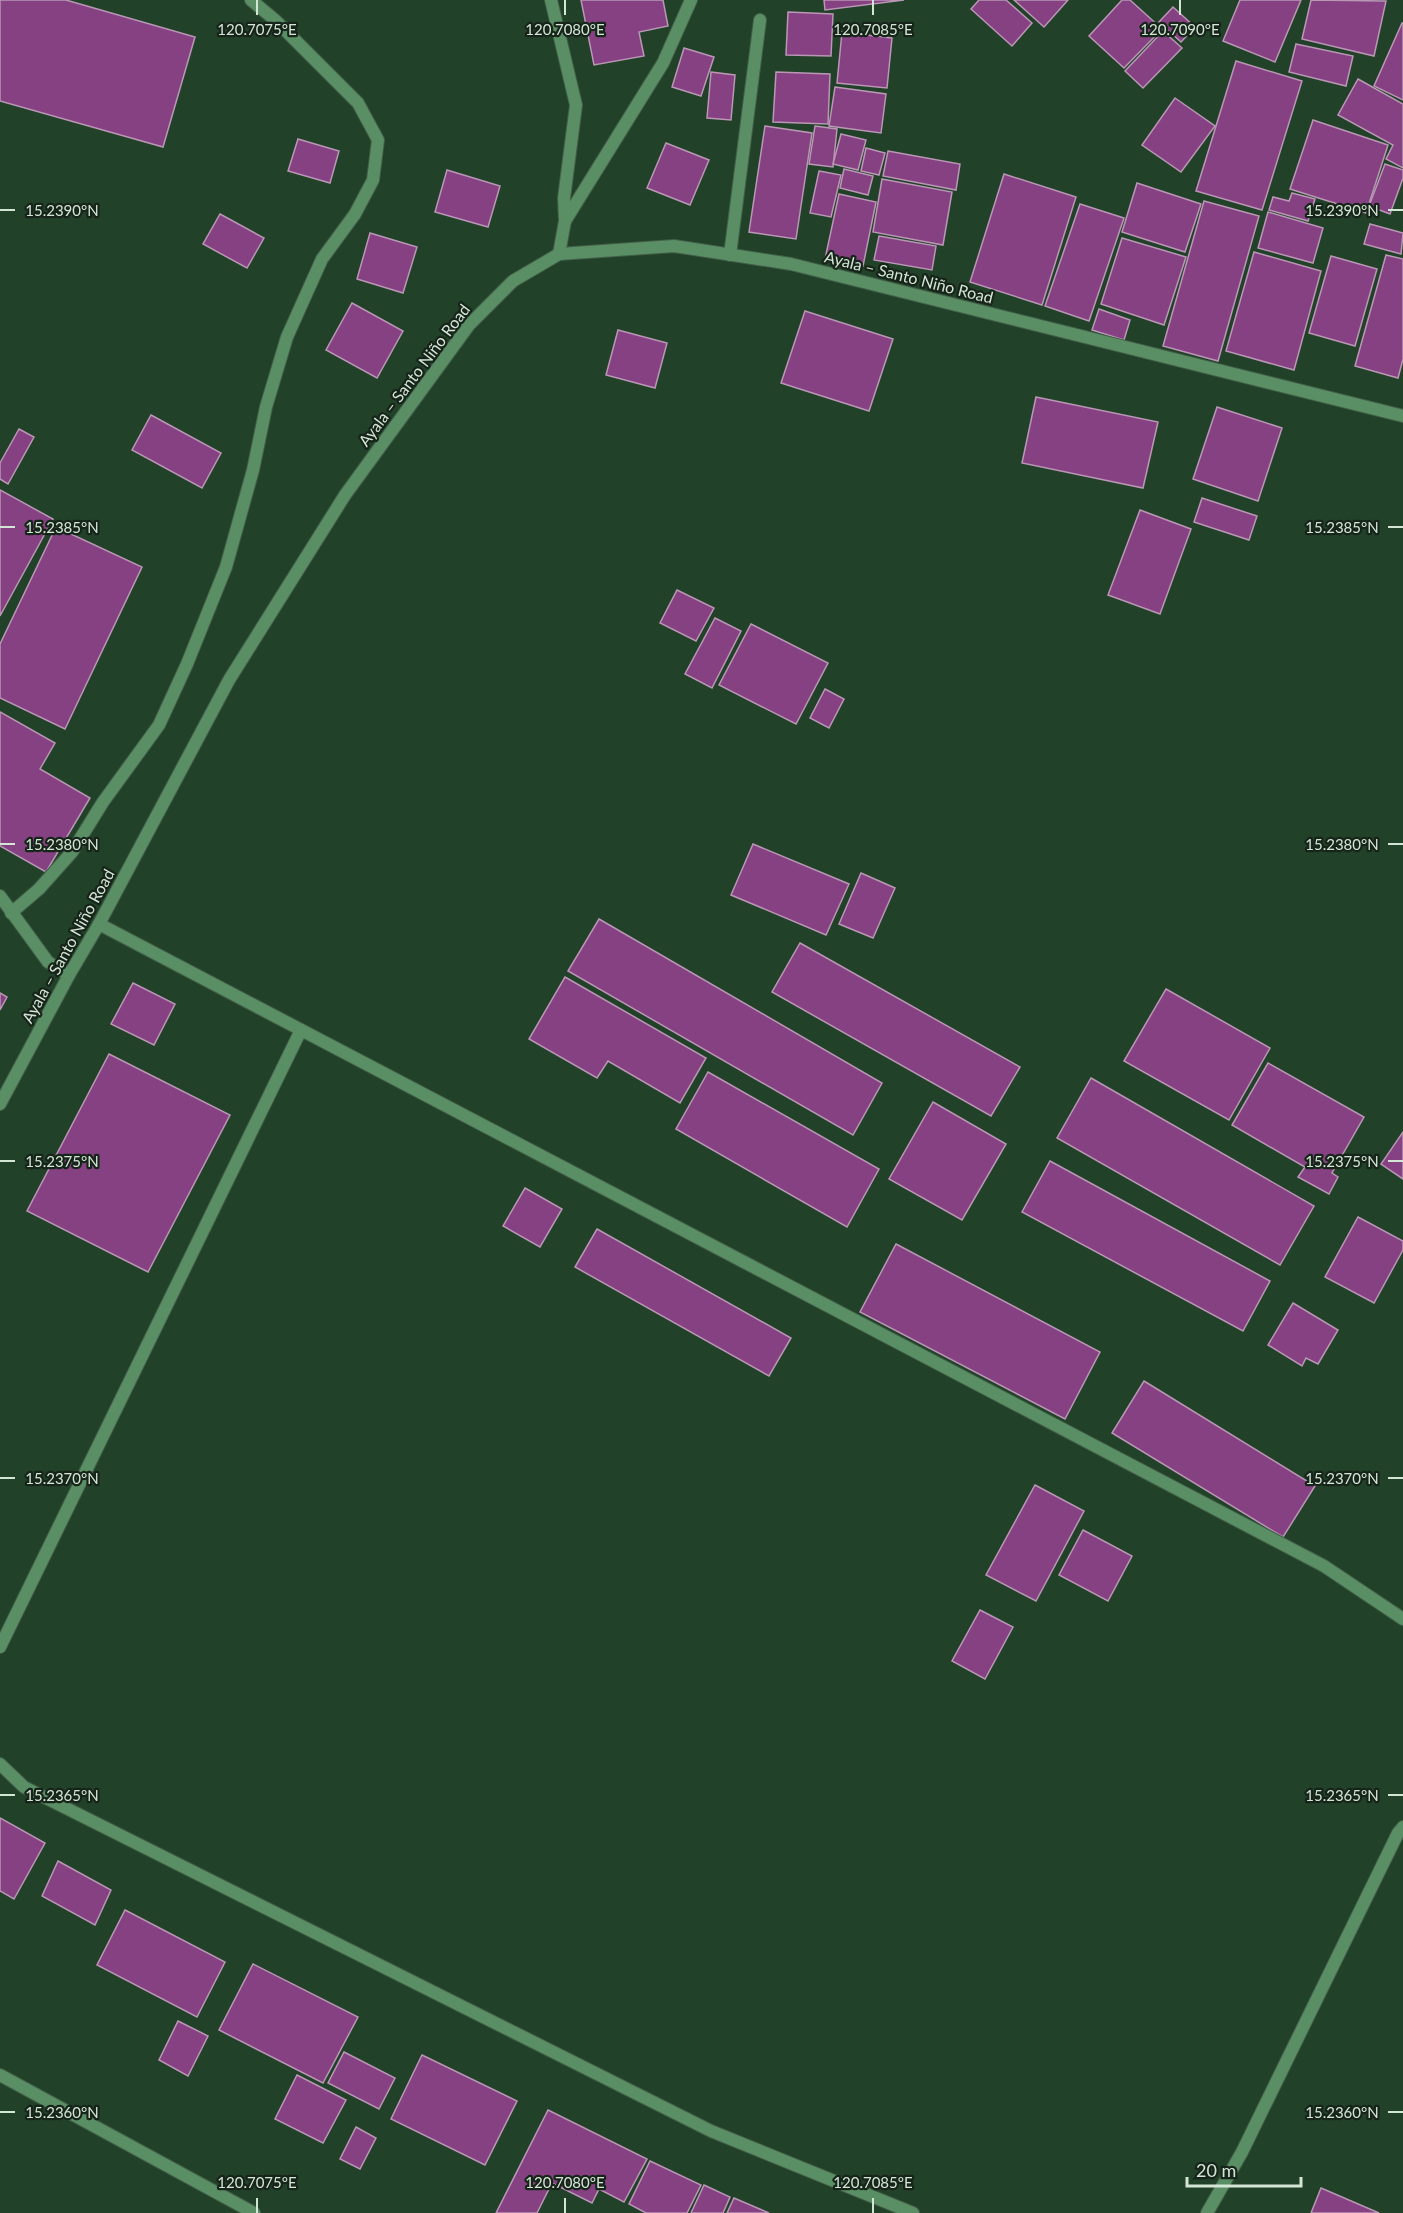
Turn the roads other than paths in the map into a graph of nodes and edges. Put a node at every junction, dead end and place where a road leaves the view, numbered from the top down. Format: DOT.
graph roads {
  1 [pos="251,0"];
  2 [pos="551,0"];
  3 [pos="691,0"];
  4 [pos="760,20"];
  5 [pos="565,221"];
  6 [pos="559,254"];
  7 [pos="730,255"];
  8 [pos="1403,416"];
  9 [pos="0,896"];
  10 [pos="11,913"];
  11 [pos="99,924"];
  12 [pos="69,975"];
  13 [pos="301,1030"];
  14 [pos="0,1104"];
  15 [pos="1403,1618"];
  16 [pos="0,1647"];
  17 [pos="0,1764"];
  18 [pos="1403,1827"];
  19 [pos="0,2075"];
  20 [pos="254,2213"];
  21 [pos="913,2213"];
  22 [pos="1207,2213"];
  1 -- 10 [label="street"];
  2 -- 5 [label="street"];
  3 -- 5 [label="street"];
  4 -- 7 [label="street"];
  5 -- 6 [label="street"];
  6 -- 7 [label="street, Ayala – Santo Niño Road"];
  6 -- 11 [label="street, Ayala – Santo Niño Road"];
  7 -- 8 [label="street, Ayala – Santo Niño Road"];
  9 -- 10 [label="street"];
  10 -- 12 [label="street"];
  11 -- 12 [label="street, Ayala – Santo Niño Road"];
  11 -- 13 [label="street"];
  12 -- 14 [label="street, Ayala – Santo Niño Road"];
  13 -- 15 [label="street"];
  13 -- 16 [label="street"];
  17 -- 21 [label="street"];
  18 -- 22 [label="street"];
  19 -- 20 [label="street"];
}
